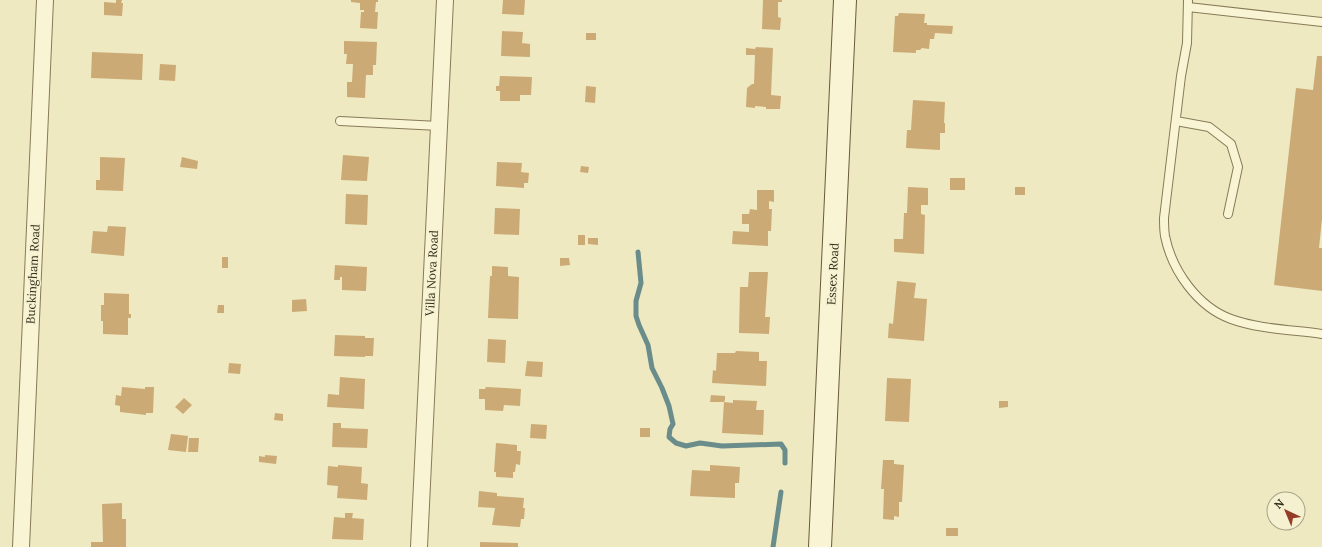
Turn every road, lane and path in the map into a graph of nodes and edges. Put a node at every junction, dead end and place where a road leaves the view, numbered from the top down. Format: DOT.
graph roads {
  1 [pos="45,0"];
  2 [pos="445,0"];
  3 [pos="845,0"];
  4 [pos="1188,3"];
  5 [pos="1322,22"];
  6 [pos="1176,120"];
  7 [pos="340,121"];
  8 [pos="439,126"];
  9 [pos="1228,214"];
  10 [pos="1322,334"];
  11 [pos="21,547"];
  12 [pos="419,547"];
  13 [pos="820,547"];
  1 -- 11 [label="street, Buckingham Road"];
  2 -- 8 [label="street, Villa Nova Road"];
  3 -- 13 [label="street, Essex Road"];
  4 -- 5 [label="lane"];
  4 -- 6 [label="lane"];
  6 -- 9 [label="lane"];
  6 -- 10 [label="lane"];
  7 -- 8 [label="lane"];
  8 -- 12 [label="street, Villa Nova Road"];
}
